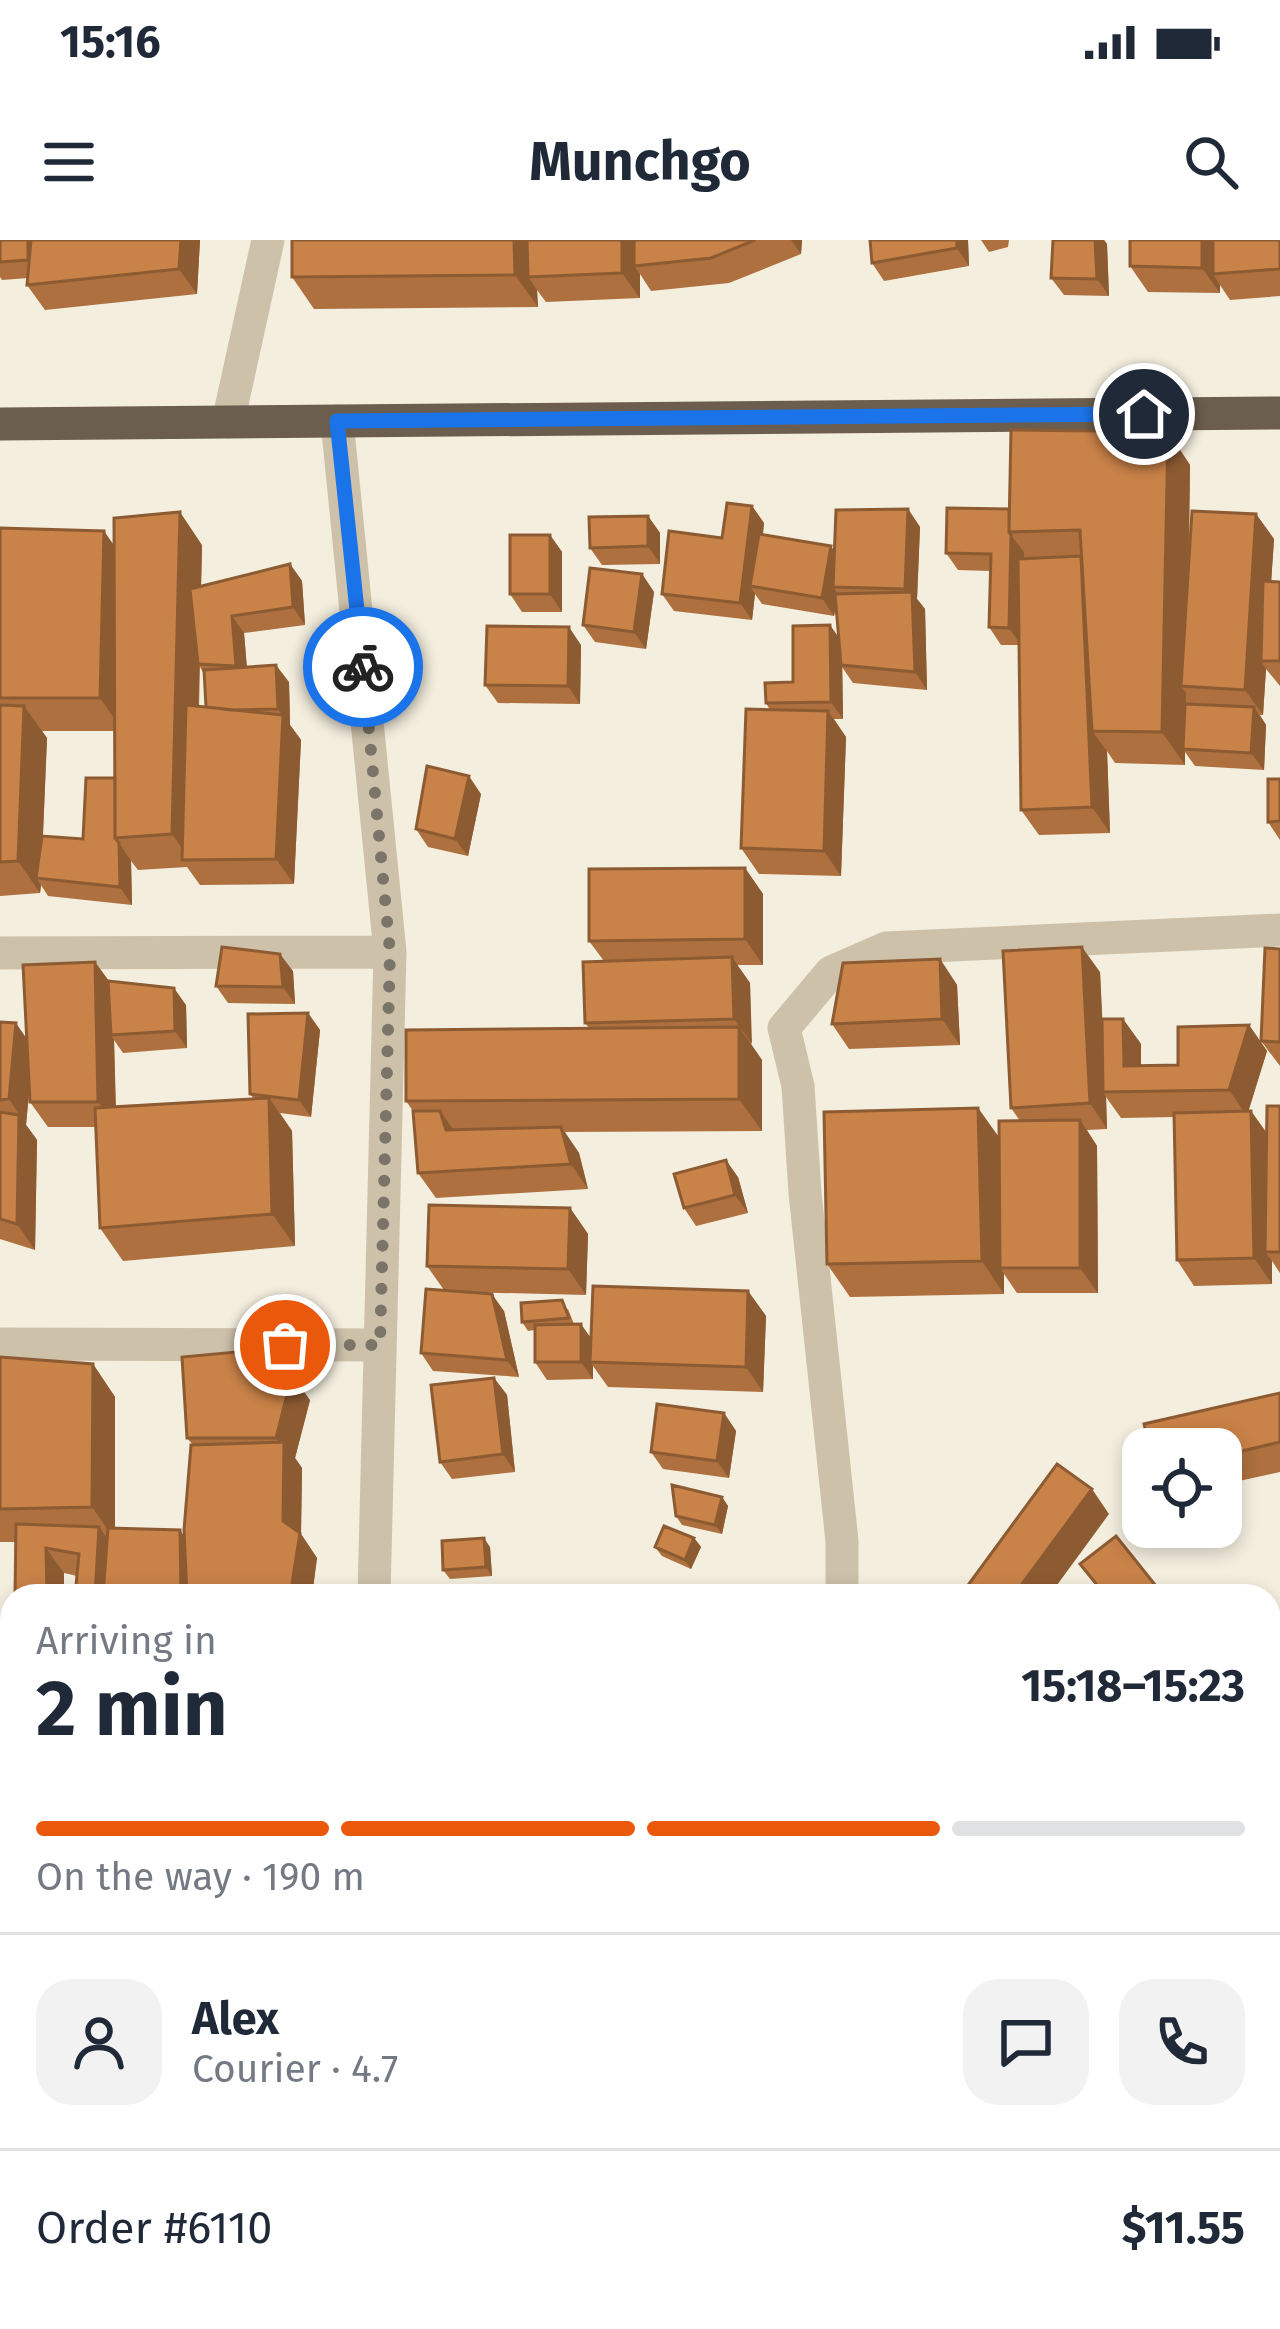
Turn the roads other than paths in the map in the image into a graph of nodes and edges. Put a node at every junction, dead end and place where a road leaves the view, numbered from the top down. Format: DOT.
graph roads {
  1 [pos="268,240"];
  2 [pos="1280,413"];
  3 [pos="337,421"];
  4 [pos="227,422"];
  5 [pos="0,424"];
  6 [pos="1280,930"];
  7 [pos="390,952"];
  8 [pos="0,953"];
  9 [pos="0,1344"];
  10 [pos="380,1345"];
  11 [pos="374,1584"];
  12 [pos="842,1584"];
  1 -- 4 [label="street"];
  2 -- 3 [label="highway"];
  3 -- 4 [label="highway"];
  3 -- 7 [label="street"];
  4 -- 5 [label="highway"];
  6 -- 12 [label="street"];
  7 -- 8 [label="street"];
  7 -- 10 [label="street"];
  9 -- 10 [label="street"];
  10 -- 11 [label="street"];
}
